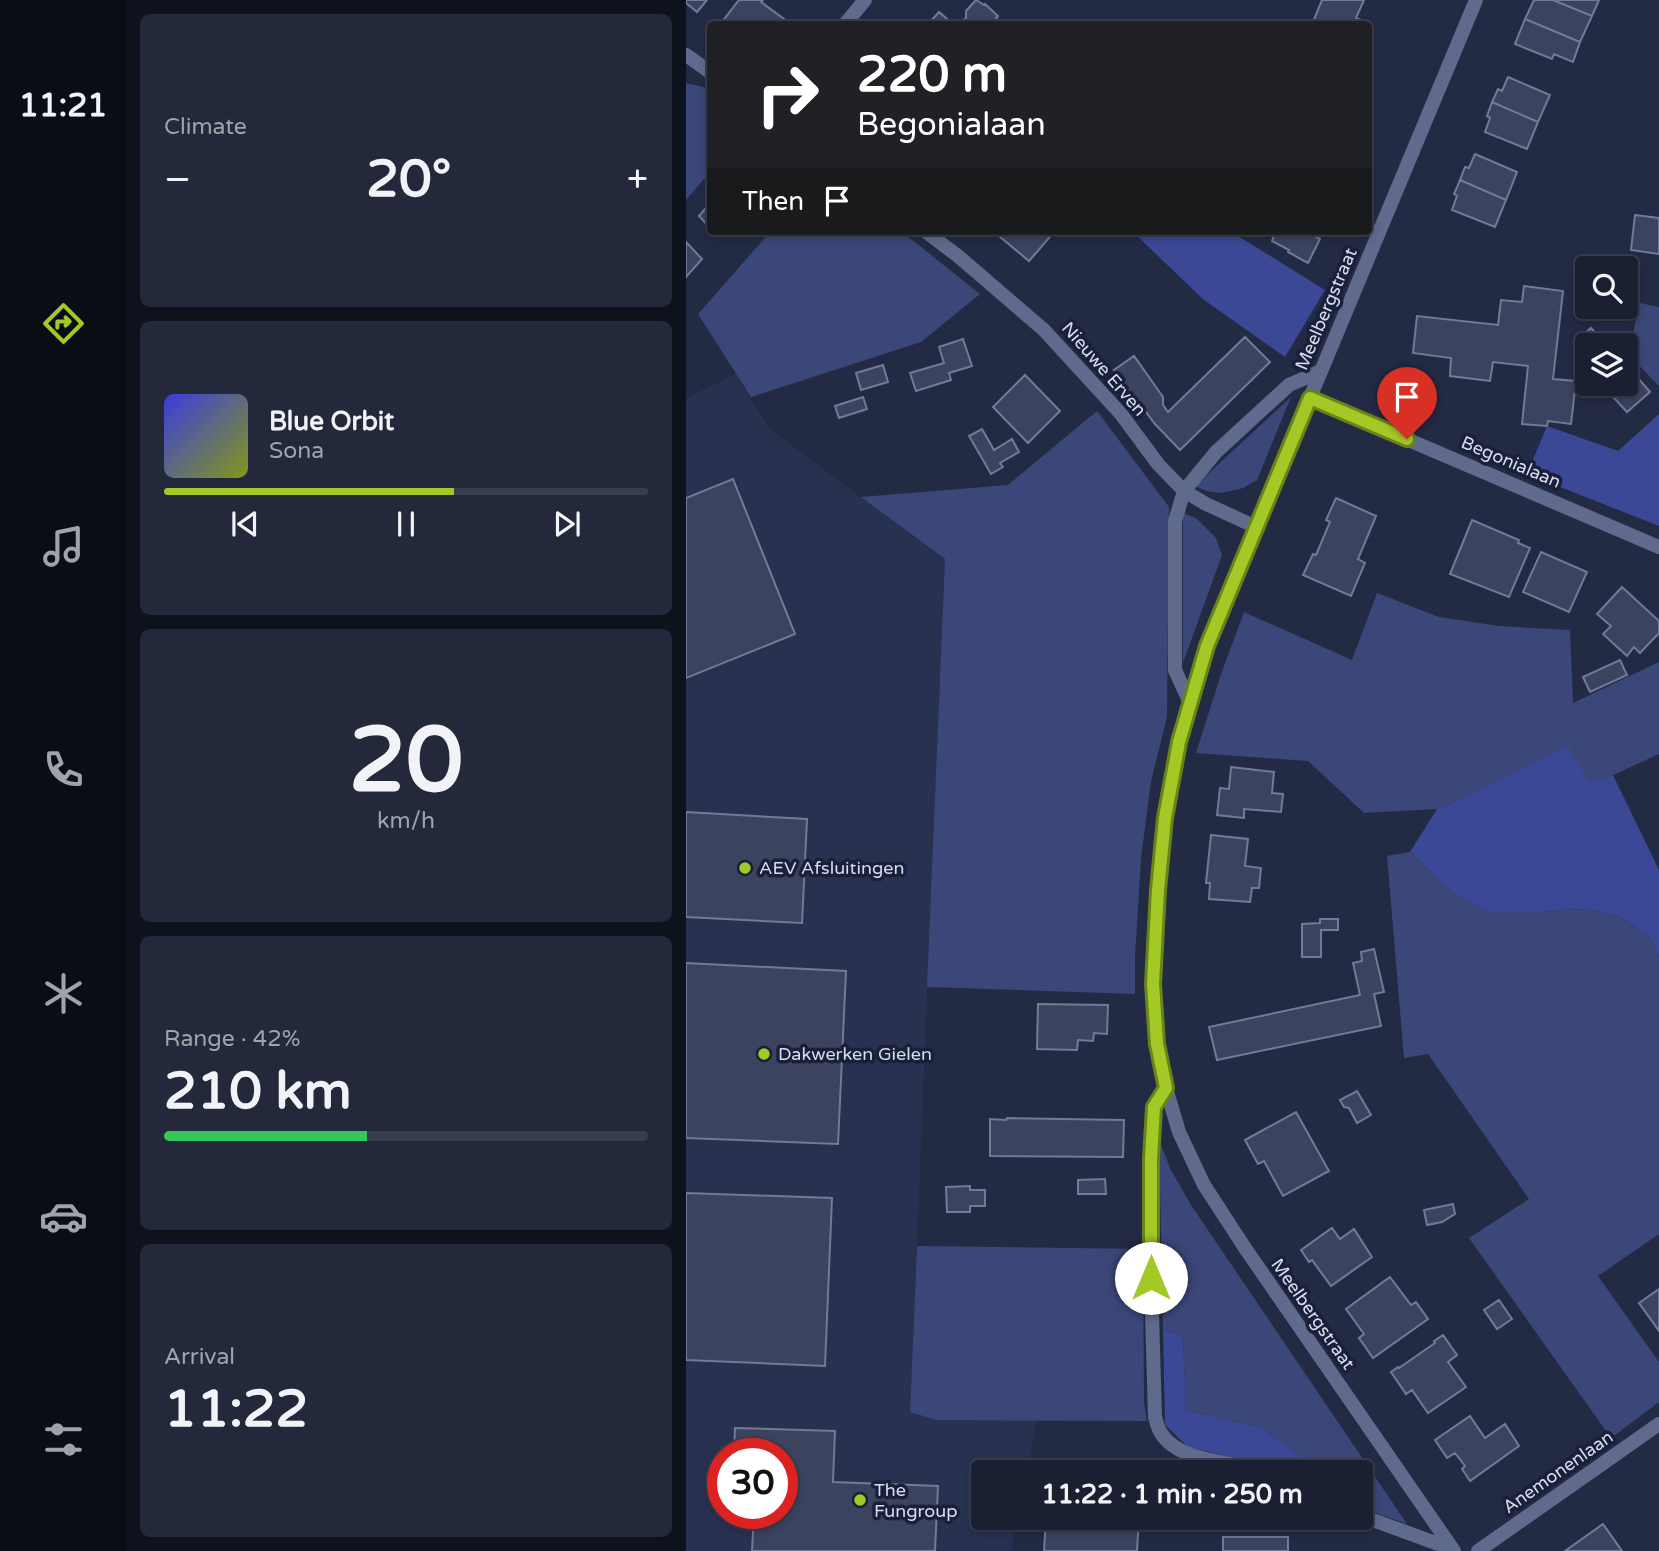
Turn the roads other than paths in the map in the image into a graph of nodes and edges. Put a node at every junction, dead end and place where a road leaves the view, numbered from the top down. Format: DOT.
graph roads {
  1 [pos="865,0"];
  2 [pos="1476,0"];
  3 [pos="848,21"];
  4 [pos="686,55"];
  5 [pos="707,70"];
  6 [pos="930,235"];
  7 [pos="1321,371"];
  8 [pos="1310,398"];
  9 [pos="1184,491"];
  10 [pos="1256,527"];
  11 [pos="1659,547"];
  12 [pos="1190,703"];
  13 [pos="1166,1088"];
  14 [pos="1659,1424"];
  15 [pos="1213,1460"];
  16 [pos="1373,1520"];
  17 [pos="1453,1550"];
  18 [pos="1478,1551"];
  1 -- 3 [label="street"];
  2 -- 7 [label="street, Meelbergstraat"];
  4 -- 5 [label="street"];
  6 -- 9 [label="street, Nieuwe Erven"];
  7 -- 8 [label="street, Meelbergstraat"];
  7 -- 9 [label="street"];
  8 -- 10 [label="street, Meelbergstraat"];
  8 -- 11 [label="street, Begonialaan"];
  9 -- 10 [label="street, Nieuwe Erven"];
  9 -- 12 [label="street"];
  10 -- 12 [label="street, Meelbergstraat"];
  12 -- 13 [label="street, Meelbergstraat"];
  13 -- 15 [label="street"];
  13 -- 17 [label="street, Meelbergstraat"];
  14 -- 18 [label="street, Anemonenlaan"];
  16 -- 17 [label="street, Meelbergstraat"];
}
